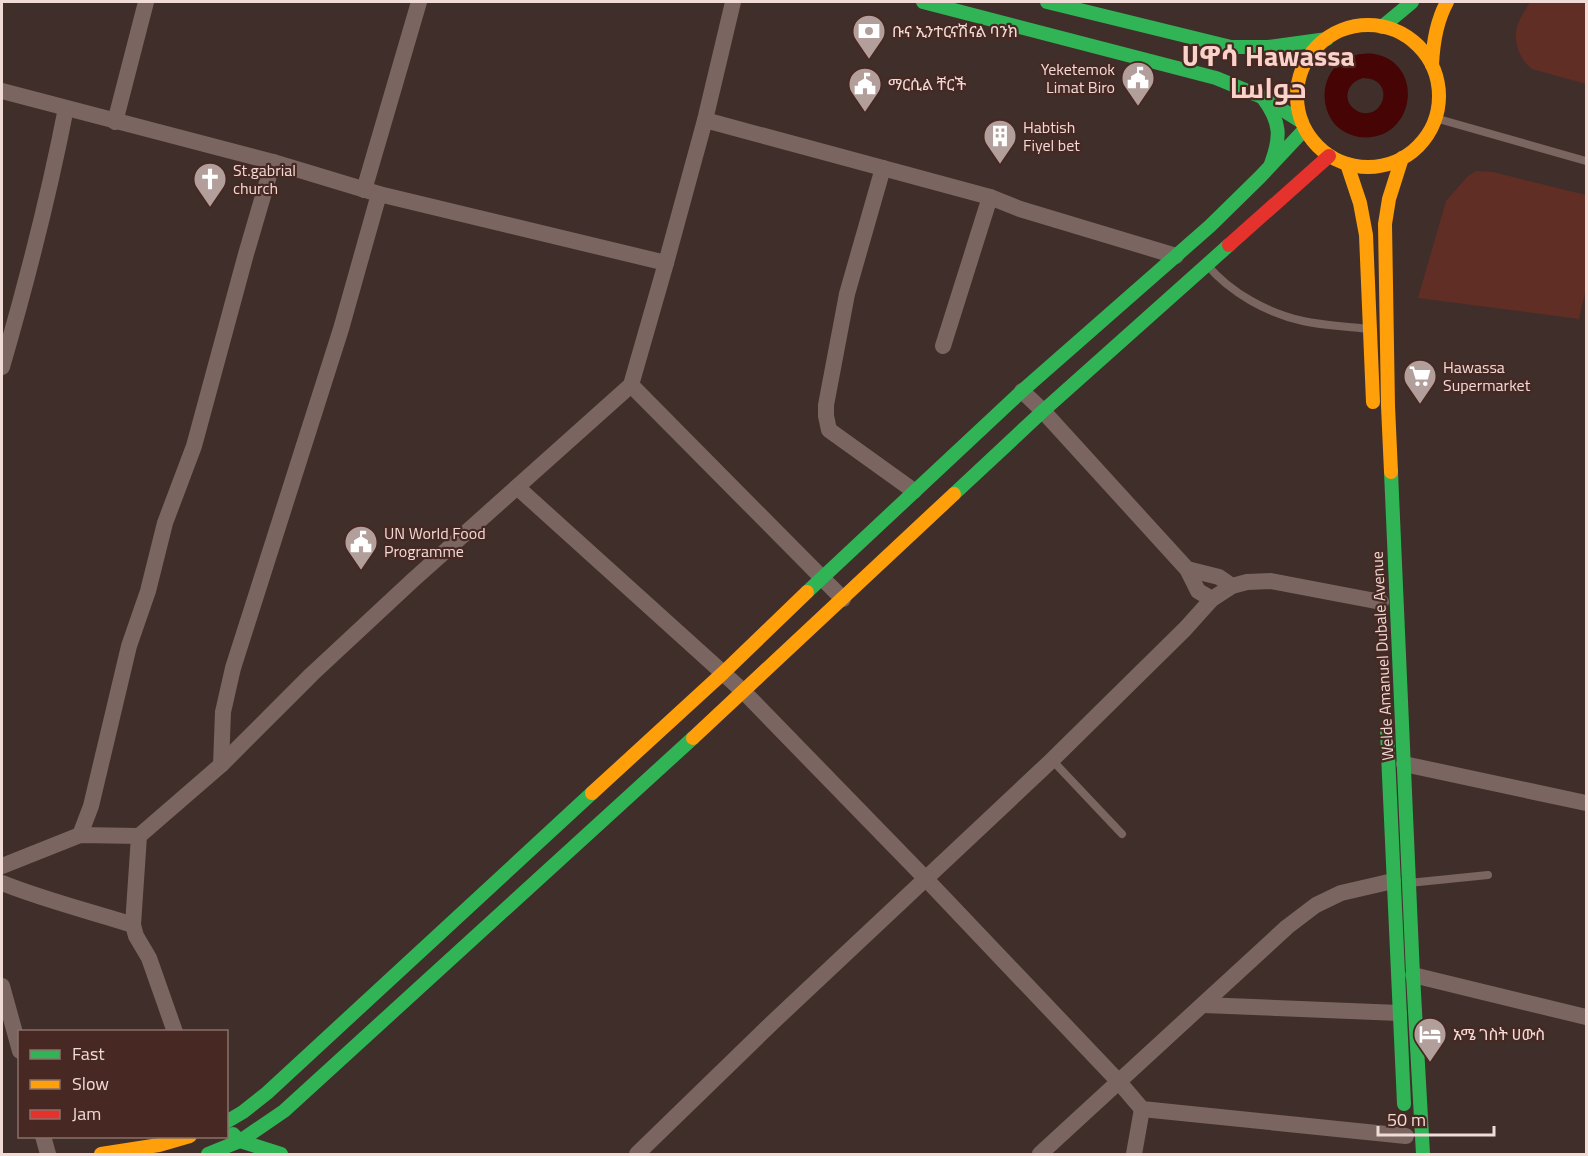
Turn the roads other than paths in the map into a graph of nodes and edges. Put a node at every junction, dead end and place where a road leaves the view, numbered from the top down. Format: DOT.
graph roads {
  1 [pos="146,2"];
  2 [pos="419,2"];
  3 [pos="734,2"];
  4 [pos="923,2"];
  5 [pos="1047,2"];
  6 [pos="1412,2"];
  7 [pos="1447,2"];
  8 [pos="954,5"];
  9 [pos="973,8"];
  10 [pos="1382,27"];
  11 [pos="1327,39"];
  12 [pos="1432,65"];
  13 [pos="2,91"];
  14 [pos="1263,97"];
  15 [pos="66,108"];
  16 [pos="1435,118"];
  17 [pos="705,120"];
  18 [pos="115,122"];
  19 [pos="1303,125"];
  20 [pos="1329,156"];
  21 [pos="1402,158"];
  22 [pos="1587,161"];
  23 [pos="273,162"];
  24 [pos="1347,164"];
  25 [pos="1270,167"];
  26 [pos="883,168"];
  27 [pos="372,192"];
  28 [pos="990,197"];
  29 [pos="1176,256"];
  30 [pos="666,263"];
  31 [pos="1207,265"];
  32 [pos="1370,330"];
  33 [pos="943,346"];
  34 [pos="2,367"];
  35 [pos="631,385"];
  36 [pos="1022,391"];
  37 [pos="1043,411"];
  38 [pos="1373,417"];
  39 [pos="517,487"];
  40 [pos="914,491"];
  41 [pos="1187,569"];
  42 [pos="821,578"];
  43 [pos="1232,586"];
  44 [pos="843,599"];
  45 [pos="1212,599"];
  46 [pos="1381,602"];
  47 [pos="723,673"];
  48 [pos="744,692"];
  49 [pos="1386,718"];
  50 [pos="1052,760"];
  51 [pos="1404,764"];
  52 [pos="221,765"];
  53 [pos="1587,802"];
  54 [pos="1122,834"];
  55 [pos="80,835"];
  56 [pos="139,836"];
  57 [pos="526,853"];
  58 [pos="2,866"];
  59 [pos="544,873"];
  60 [pos="1488,875"];
  61 [pos="926,879"];
  62 [pos="1401,882"];
  63 [pos="2,883"];
  64 [pos="133,925"];
  65 [pos="1413,975"];
  66 [pos="2,986"];
  67 [pos="1203,1005"];
  68 [pos="1399,1013"];
  69 [pos="1587,1017"];
  70 [pos="174,1030"];
  71 [pos="18,1044"];
  72 [pos="1119,1082"];
  73 [pos="1142,1109"];
  74 [pos="228,1123"];
  75 [pos="228,1126"];
  76 [pos="1405,1129"];
  77 [pos="43,1138"];
  78 [pos="186,1138"];
  79 [pos="199,1138"];
  80 [pos="211,1138"];
  81 [pos="240,1141"];
  82 [pos="207,1154"];
  83 [pos="48,1155"];
  84 [pos="100,1155"];
  85 [pos="281,1155"];
  86 [pos="637,1155"];
  87 [pos="1040,1155"];
  88 [pos="1134,1155"];
  89 [pos="1423,1155"];
  1 -- 18 [label="street"];
  2 -- 27 [label="street"];
  3 -- 17 [label="street"];
  4 -- 8 [label="main road"];
  5 -- 11 [label="main road"];
  6 -- 10 [label="main road"];
  7 -- 12 [label="main road"];
  8 -- 9 [label="main road"];
  9 -- 14 [label="main road"];
  10 -- 11 [label="main road"];
  10 -- 12 [label="main road"];
  11 -- 19 [label="main road"];
  12 -- 16 [label="main road"];
  13 -- 15 [label="street"];
  14 -- 19 [label="main road"];
  14 -- 25 [label="main road"];
  15 -- 18 [label="street"];
  15 -- 34 [label="street"];
  16 -- 21 [label="main road"];
  16 -- 22 [label="lane"];
  17 -- 26 [label="street"];
  17 -- 30 [label="street"];
  18 -- 23 [label="street"];
  19 -- 20 [label="main road"];
  19 -- 25 [label="main road"];
  20 -- 24 [label="main road"];
  20 -- 31 [label="main road"];
  21 -- 24 [label="main road"];
  21 -- 51 [label="main road, Welde Amanuel Dubale Avenue"];
  23 -- 27 [label="street"];
  23 -- 55 [label="street"];
  24 -- 32 [label="main road"];
  25 -- 29 [label="main road"];
  26 -- 28 [label="street"];
  26 -- 40 [label="street"];
  27 -- 30 [label="street"];
  27 -- 52 [label="street"];
  28 -- 29 [label="street"];
  28 -- 33 [label="street"];
  29 -- 36 [label="main road"];
  30 -- 35 [label="street"];
  31 -- 32 [label="lane"];
  31 -- 37 [label="main road"];
  32 -- 38 [label="main road"];
  35 -- 39 [label="street"];
  35 -- 42 [label="street"];
  36 -- 37 [label="street"];
  36 -- 40 [label="main road"];
  37 -- 41 [label="street"];
  37 -- 44 [label="main road"];
  39 -- 47 [label="street"];
  39 -- 52 [label="street"];
  40 -- 42 [label="main road"];
  41 -- 43 [label="street"];
  41 -- 45 [label="street"];
  42 -- 44 [label="street"];
  42 -- 47 [label="main road"];
  43 -- 45 [label="street"];
  43 -- 46 [label="street"];
  44 -- 48 [label="main road"];
  45 -- 50 [label="street"];
  47 -- 48 [label="street"];
  47 -- 57 [label="main road"];
  48 -- 59 [label="main road"];
  48 -- 61 [label="street"];
  49 -- 62 [label="main road"];
  50 -- 54 [label="lane"];
  50 -- 61 [label="street"];
  51 -- 53 [label="street"];
  51 -- 62 [label="main road, Welde Amanuel Dubale Avenue"];
  52 -- 56 [label="street"];
  55 -- 56 [label="street"];
  55 -- 58 [label="street"];
  56 -- 64 [label="street"];
  57 -- 59 [label="main road"];
  57 -- 74 [label="main road"];
  59 -- 81 [label="main road"];
  60 -- 62 [label="lane"];
  61 -- 72 [label="street"];
  61 -- 86 [label="street"];
  62 -- 65 [label="main road, Welde Amanuel Dubale Avenue"];
  62 -- 67 [label="street"];
  62 -- 68 [label="main road"];
  63 -- 64 [label="street"];
  64 -- 70 [label="street"];
  65 -- 69 [label="street"];
  65 -- 89 [label="main road, Welde Amanuel Dubale Avenue"];
  66 -- 71 [label="street"];
  67 -- 68 [label="street"];
  67 -- 72 [label="street"];
  68 -- 76 [label="main road"];
  72 -- 73 [label="street"];
  72 -- 87 [label="street"];
  73 -- 76 [label="street"];
  73 -- 88 [label="street"];
  75 -- 81 [label="main road"];
  77 -- 83 [label="street"];
  78 -- 84 [label="main road"];
  79 -- 82 [label="main road"];
  80 -- 82 [label="main road"];
  81 -- 82 [label="main road"];
  81 -- 85 [label="main road"];
}
